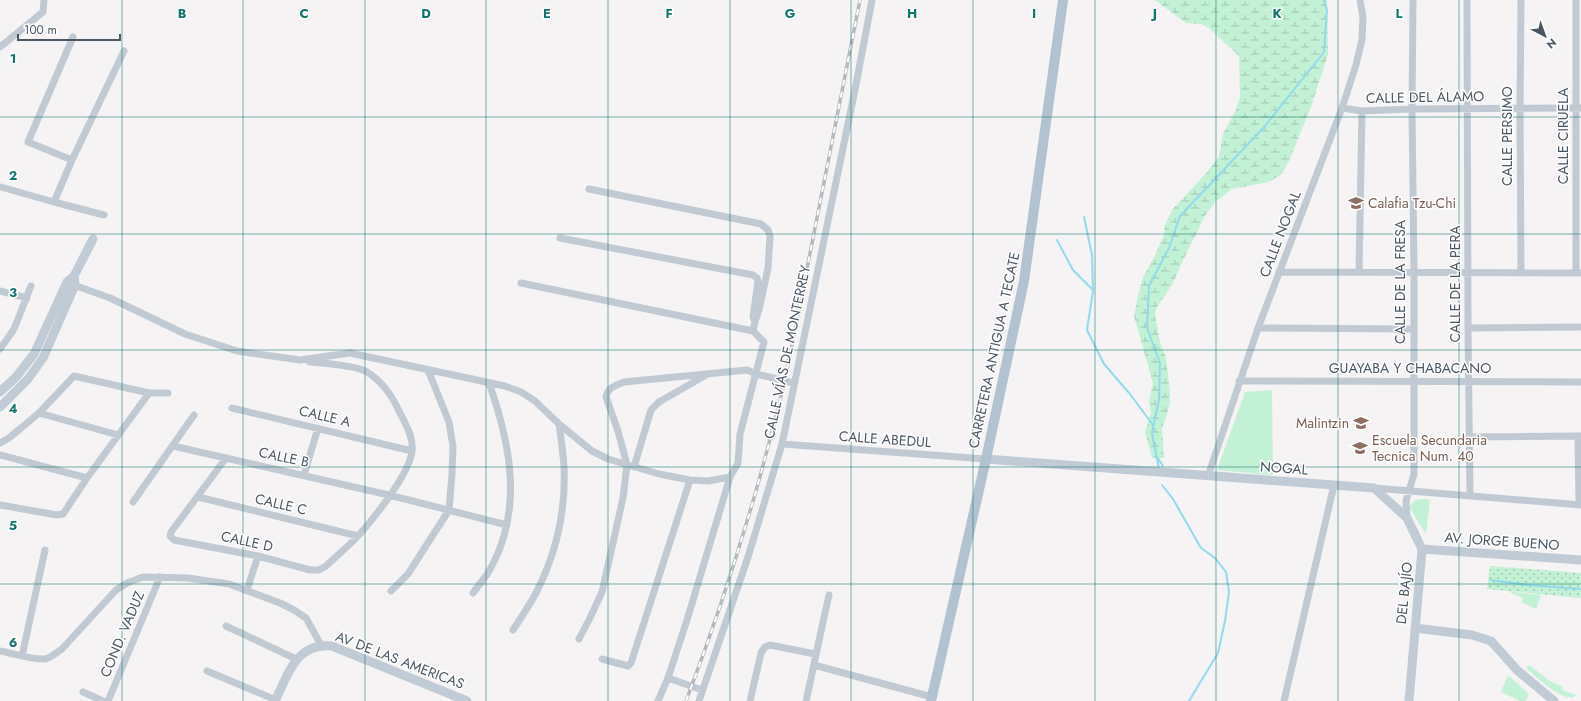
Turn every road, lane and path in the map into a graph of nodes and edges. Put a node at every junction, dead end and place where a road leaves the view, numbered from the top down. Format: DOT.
graph roads {
  1 [pos="44,0"];
  2 [pos="872,0"];
  3 [pos="1063,0"];
  4 [pos="1360,0"];
  5 [pos="1413,0"];
  6 [pos="1467,0"];
  7 [pos="1521,0"];
  8 [pos="1576,0"];
  9 [pos="73,37"];
  10 [pos="0,47"];
  11 [pos="124,51"];
  12 [pos="1342,108"];
  13 [pos="1578,108"];
  14 [pos="1412,109"];
  15 [pos="1468,109"];
  16 [pos="1520,109"];
  17 [pos="1362,111"];
  18 [pos="72,160"];
  19 [pos="1578,163"];
  20 [pos="1,187"];
  21 [pos="590,189"];
  22 [pos="54,202"];
  23 [pos="104,215"];
  24 [pos="1579,217"];
  25 [pos="560,238"];
  26 [pos="93,239"];
  27 [pos="1279,272"];
  28 [pos="1359,272"];
  29 [pos="1414,272"];
  30 [pos="1468,273"];
  31 [pos="1522,273"];
  32 [pos="1579,273"];
  33 [pos="72,281"];
  34 [pos="521,283"];
  35 [pos="31,286"];
  36 [pos="0,291"];
  37 [pos="27,298"];
  38 [pos="755,322"];
  39 [pos="1581,327"];
  40 [pos="1258,328"];
  41 [pos="1468,328"];
  42 [pos="1413,329"];
  43 [pos="753,331"];
  44 [pos="3,341"];
  45 [pos="0,349"];
  46 [pos="300,360"];
  47 [pos="428,370"];
  48 [pos="708,374"];
  49 [pos="756,374"];
  50 [pos="1239,381"];
  51 [pos="1469,381"];
  52 [pos="1413,382"];
  53 [pos="1581,382"];
  54 [pos="488,383"];
  55 [pos="794,383"];
  56 [pos="0,392"];
  57 [pos="149,393"];
  58 [pos="168,393"];
  59 [pos="0,407"];
  60 [pos="232,408"];
  61 [pos="39,414"];
  62 [pos="194,415"];
  63 [pos="559,424"];
  64 [pos="318,428"];
  65 [pos="118,435"];
  66 [pos="1580,436"];
  67 [pos="1469,437"];
  68 [pos="0,443"];
  69 [pos="782,444"];
  70 [pos="173,446"];
  71 [pos="412,451"];
  72 [pos="0,455"];
  73 [pos="226,458"];
  74 [pos="986,459"];
  75 [pos="631,466"];
  76 [pos="304,475"];
  77 [pos="1208,476"];
  78 [pos="87,478"];
  79 [pos="730,478"];
  80 [pos="690,480"];
  81 [pos="1334,485"];
  82 [pos="1374,488"];
  83 [pos="1408,490"];
  84 [pos="389,495"];
  85 [pos="1470,496"];
  86 [pos="198,498"];
  87 [pos="133,502"];
  88 [pos="1580,504"];
  89 [pos="0,505"];
  90 [pos="448,510"];
  91 [pos="1407,518"];
  92 [pos="507,525"];
  93 [pos="358,536"];
  94 [pos="1422,549"];
  95 [pos="45,550"];
  96 [pos="258,556"];
  97 [pos="1581,560"];
  98 [pos="160,577"];
  99 [pos="247,590"];
  100 [pos="391,591"];
  101 [pos="473,593"];
  102 [pos="829,595"];
  103 [pos="226,626"];
  104 [pos="1415,628"];
  105 [pos="513,630"];
  106 [pos="579,639"];
  107 [pos="322,645"];
  108 [pos="0,650"];
  109 [pos="815,654"];
  110 [pos="22,656"];
  111 [pos="296,659"];
  112 [pos="602,659"];
  113 [pos="814,665"];
  114 [pos="207,671"];
  115 [pos="668,678"];
  116 [pos="702,690"];
  117 [pos="84,692"];
  118 [pos="931,699"];
  119 [pos="103,701"];
  120 [pos="108,701"];
  121 [pos="276,701"];
  122 [pos="467,701"];
  123 [pos="658,701"];
  124 [pos="699,701"];
  125 [pos="750,701"];
  126 [pos="806,701"];
  127 [pos="1284,701"];
  128 [pos="1409,701"];
  129 [pos="1554,701"];
  1 -- 10 [label="street"];
  2 -- 55 [label="street, CALLE VÍAS DE MONTERREY"];
  3 -- 74 [label="main road, CARRETERA ANTIGUA A TECATE"];
  4 -- 12 [label="street, CALLE NOGAL"];
  5 -- 14 [label="street, CALLE DE LA FRESA"];
  6 -- 15 [label="street, CALLE DE LA PERA"];
  7 -- 16 [label="street, CALLE PERSIMO"];
  8 -- 13 [label="street, CALLE CIRUELA"];
  9 -- 18 [label="street"];
  11 -- 18 [label="street"];
  12 -- 17 [label="street, CALLE DEL ÁLAMO"];
  12 -- 27 [label="street, CALLE NOGAL"];
  13 -- 16 [label="street, CALLE DEL ÁLAMO"];
  13 -- 19 [label="street, CALLE CIRUELA"];
  14 -- 15 [label="street, CALLE DEL ÁLAMO"];
  14 -- 17 [label="street, CALLE DEL ÁLAMO"];
  14 -- 29 [label="street, CALLE DE LA FRESA"];
  15 -- 16 [label="street, CALLE DEL ÁLAMO"];
  15 -- 30 [label="street, CALLE DE LA PERA"];
  16 -- 31 [label="street, CALLE PERSIMO"];
  17 -- 28 [label="street"];
  18 -- 22 [label="street"];
  19 -- 24 [label="street, CALLE CIRUELA"];
  20 -- 22 [label="street"];
  21 -- 38 [label="street"];
  22 -- 23 [label="street"];
  24 -- 32 [label="street, CALLE CIRUELA"];
  25 -- 38 [label="street"];
  26 -- 33 [label="street"];
  27 -- 28 [label="street"];
  27 -- 40 [label="street, CALLE NOGAL"];
  28 -- 29 [label="street"];
  29 -- 30 [label="street"];
  29 -- 42 [label="street, CALLE DE LA FRESA"];
  30 -- 31 [label="street"];
  30 -- 41 [label="street, CALLE DE LA PERA"];
  31 -- 32 [label="street"];
  33 -- 46 [label="street"];
  33 -- 56 [label="street"];
  33 -- 59 [label="street"];
  34 -- 43 [label="street"];
  35 -- 37 [label="street"];
  36 -- 37 [label="street"];
  37 -- 44 [label="street"];
  38 -- 43 [label="street"];
  39 -- 41 [label="street"];
  40 -- 42 [label="street"];
  40 -- 50 [label="street, CALLE NOGAL"];
  41 -- 51 [label="street, CALLE DE LA PERA"];
  42 -- 52 [label="street, CALLE DE LA FRESA"];
  43 -- 49 [label="street"];
  44 -- 45 [label="street"];
  46 -- 47 [label="street"];
  46 -- 71 [label="street"];
  47 -- 54 [label="street"];
  47 -- 90 [label="street"];
  48 -- 49 [label="street"];
  48 -- 75 [label="street"];
  48 -- 75 [label="street"];
  49 -- 55 [label="street"];
  49 -- 79 [label="street"];
  50 -- 52 [label="street, GUAYABA Y CHABACANO"];
  50 -- 77 [label="street, CALLE NOGAL"];
  51 -- 52 [label="street, GUAYABA Y CHABACANO"];
  51 -- 53 [label="street, GUAYABA Y CHABACANO"];
  51 -- 67 [label="street, CALLE DE LA PERA"];
  52 -- 83 [label="street, CALLE DE LA FRESA"];
  54 -- 63 [label="street"];
  54 -- 92 [label="street"];
  55 -- 69 [label="street, CALLE VÍAS DE MONTERREY"];
  57 -- 58 [label="street"];
  57 -- 61 [label="street"];
  57 -- 65 [label="street"];
  60 -- 64 [label="street, CALLE A"];
  61 -- 65 [label="street"];
  61 -- 68 [label="street"];
  62 -- 70 [label="street"];
  63 -- 75 [label="street"];
  63 -- 105 [label="street"];
  64 -- 71 [label="street, CALLE A"];
  64 -- 76 [label="street"];
  65 -- 78 [label="street"];
  66 -- 67 [label="street"];
  66 -- 88 [label="street"];
  67 -- 85 [label="street, CALLE DE LA PERA"];
  69 -- 74 [label="street, CALLE ABEDUL"];
  69 -- 116 [label="street, CALLE VÍAS DE MONTERREY"];
  70 -- 73 [label="street, CALLE B"];
  70 -- 87 [label="street"];
  71 -- 84 [label="street"];
  72 -- 78 [label="street"];
  73 -- 76 [label="street, CALLE B"];
  73 -- 86 [label="street"];
  74 -- 77 [label="street, NOGAL"];
  74 -- 118 [label="main road, CARRETERA ANTIGUA A TECATE"];
  75 -- 80 [label="street"];
  75 -- 106 [label="street"];
  76 -- 84 [label="street, CALLE B"];
  77 -- 81 [label="street, NOGAL"];
  78 -- 89 [label="street"];
  79 -- 80 [label="street"];
  79 -- 115 [label="street"];
  80 -- 112 [label="street"];
  81 -- 82 [label="street, NOGAL"];
  81 -- 127 [label="street"];
  82 -- 83 [label="street, NOGAL"];
  82 -- 91 [label="street"];
  83 -- 85 [label="street, NOGAL"];
  83 -- 91 [label="street, DEL BAJÍO"];
  84 -- 90 [label="street, CALLE B"];
  84 -- 93 [label="street"];
  85 -- 88 [label="street, NOGAL"];
  86 -- 93 [label="street, CALLE C"];
  86 -- 96 [label="street, CALLE D"];
  90 -- 92 [label="street, CALLE B"];
  90 -- 100 [label="street"];
  91 -- 94 [label="street, DEL BAJÍO"];
  92 -- 101 [label="street"];
  93 -- 96 [label="street, CALLE D"];
  94 -- 97 [label="street, AV. JORGE BUENO"];
  94 -- 104 [label="street, DEL BAJÍO"];
  95 -- 110 [label="street"];
  96 -- 99 [label="street"];
  98 -- 99 [label="street"];
  98 -- 110 [label="street"];
  98 -- 120 [label="street, COND. VADUZ"];
  99 -- 107 [label="street"];
  102 -- 109 [label="street"];
  103 -- 111 [label="street"];
  104 -- 128 [label="street, DEL BAJÍO"];
  104 -- 129 [label="street"];
  107 -- 111 [label="street"];
  107 -- 122 [label="street, AV DE LAS AMERICAS"];
  108 -- 110 [label="street"];
  109 -- 113 [label="street"];
  109 -- 125 [label="street"];
  111 -- 121 [label="street"];
  113 -- 118 [label="street"];
  113 -- 126 [label="street"];
  114 -- 121 [label="street"];
  115 -- 116 [label="street"];
  115 -- 123 [label="street"];
  116 -- 124 [label="street, CALLE VÍAS DE MONTERREY"];
  117 -- 119 [label="street"];
}
